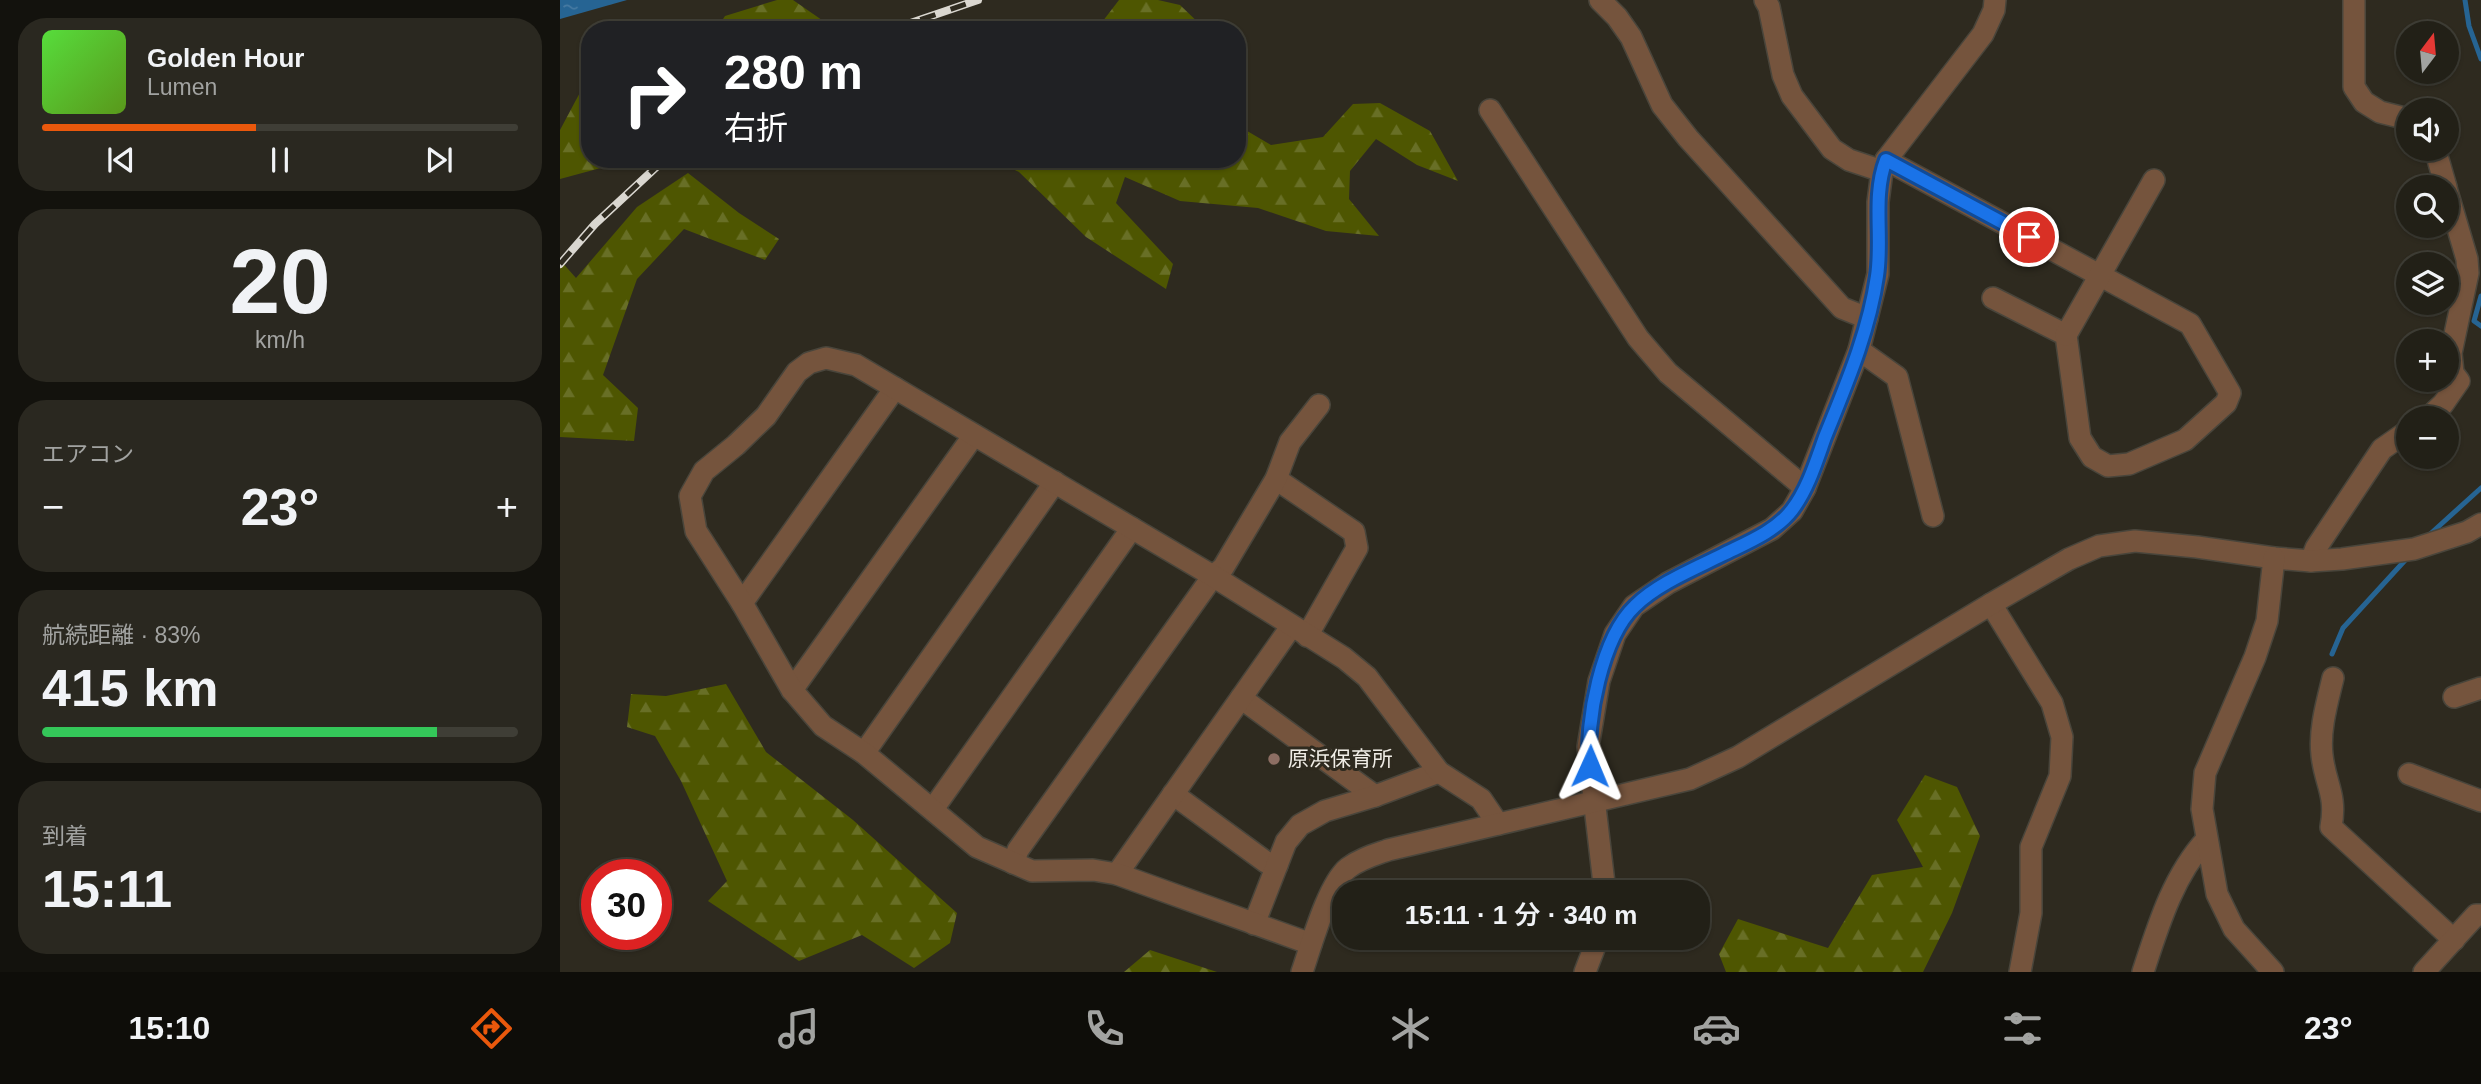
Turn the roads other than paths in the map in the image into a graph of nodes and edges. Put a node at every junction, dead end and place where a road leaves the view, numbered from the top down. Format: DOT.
graph roads {
  1 [pos="1600,0"];
  2 [pos="1765,0"];
  3 [pos="1994,0"];
  4 [pos="2354,0"];
  5 [pos="1490,110"];
  6 [pos="2396,117"];
  7 [pos="1884,165"];
  8 [pos="2154,180"];
  9 [pos="2459,232"];
  10 [pos="2101,276"];
  11 [pos="1993,298"];
  12 [pos="1867,318"];
  13 [pos="2066,335"];
  14 [pos="1859,350"];
  15 [pos="895,388"];
  16 [pos="1319,405"];
  17 [pos="2441,406"];
  18 [pos="974,435"];
  19 [pos="2396,439"];
  20 [pos="1276,479"];
  21 [pos="1055,482"];
  22 [pos="1805,488"];
  23 [pos="1933,516"];
  24 [pos="2481,524"];
  25 [pos="1132,528"];
  26 [pos="2274,558"];
  27 [pos="2311,561"];
  28 [pos="1213,576"];
  29 [pos="742,603"];
  30 [pos="1991,604"];
  31 [pos="1299,631"];
  32 [pos="2333,678"];
  33 [pos="2481,688"];
  34 [pos="792,690"];
  35 [pos="2454,696"];
  36 [pos="1241,698"];
  37 [pos="864,753"];
  38 [pos="1439,772"];
  39 [pos="2409,774"];
  40 [pos="1173,794"];
  41 [pos="1375,796"];
  42 [pos="2481,801"];
  43 [pos="1593,804"];
  44 [pos="933,810"];
  45 [pos="1499,824"];
  46 [pos="2206,840"];
  47 [pos="1013,863"];
  48 [pos="1277,865"];
  49 [pos="1117,874"];
  50 [pos="1603,880"];
  51 [pos="2481,915"];
  52 [pos="1254,923"];
  53 [pos="2454,940"];
  54 [pos="1311,944"];
  55 [pos="1593,950"];
  56 [pos="1302,972"];
  57 [pos="1585,972"];
  58 [pos="2020,972"];
  59 [pos="2143,972"];
  60 [pos="2273,972"];
  61 [pos="2424,972"];
  1 -- 12 [label="street"];
  2 -- 7 [label="street"];
  3 -- 7 [label="street"];
  4 -- 6 [label="street"];
  5 -- 22 [label="street"];
  7 -- 10 [label="street"];
  7 -- 12 [label="street"];
  8 -- 10 [label="street"];
  9 -- 17 [label="street"];
  10 -- 13 [label="street"];
  10 -- 13 [label="street"];
  11 -- 13 [label="street"];
  12 -- 14 [label="street"];
  14 -- 22 [label="street"];
  14 -- 23 [label="street"];
  15 -- 18 [label="street"];
  15 -- 29 [label="street"];
  15 -- 29 [label="street"];
  16 -- 20 [label="street"];
  18 -- 21 [label="street"];
  18 -- 34 [label="street"];
  19 -- 27 [label="street"];
  20 -- 28 [label="street"];
  20 -- 31 [label="street"];
  21 -- 25 [label="street"];
  21 -- 37 [label="street"];
  22 -- 43 [label="street"];
  24 -- 27 [label="street"];
  25 -- 28 [label="street"];
  25 -- 44 [label="street"];
  26 -- 27 [label="street"];
  26 -- 30 [label="street"];
  26 -- 46 [label="street"];
  28 -- 31 [label="street"];
  28 -- 47 [label="street"];
  29 -- 34 [label="street"];
  30 -- 43 [label="street"];
  30 -- 58 [label="street"];
  31 -- 36 [label="street"];
  31 -- 38 [label="street"];
  32 -- 53 [label="street"];
  33 -- 35 [label="street"];
  34 -- 37 [label="street"];
  36 -- 40 [label="street"];
  36 -- 41 [label="street"];
  37 -- 44 [label="street"];
  38 -- 41 [label="street"];
  38 -- 45 [label="street"];
  39 -- 42 [label="street"];
  40 -- 48 [label="street"];
  40 -- 49 [label="street"];
  41 -- 48 [label="street"];
  43 -- 45 [label="street"];
  43 -- 50 [label="street"];
  44 -- 47 [label="street"];
  45 -- 54 [label="street"];
  46 -- 59 [label="street"];
  46 -- 60 [label="street"];
  47 -- 49 [label="street"];
  48 -- 52 [label="street"];
  49 -- 52 [label="street"];
  51 -- 53 [label="street"];
  52 -- 54 [label="street"];
  53 -- 61 [label="street"];
  54 -- 56 [label="street"];
  55 -- 57 [label="street"];
}
